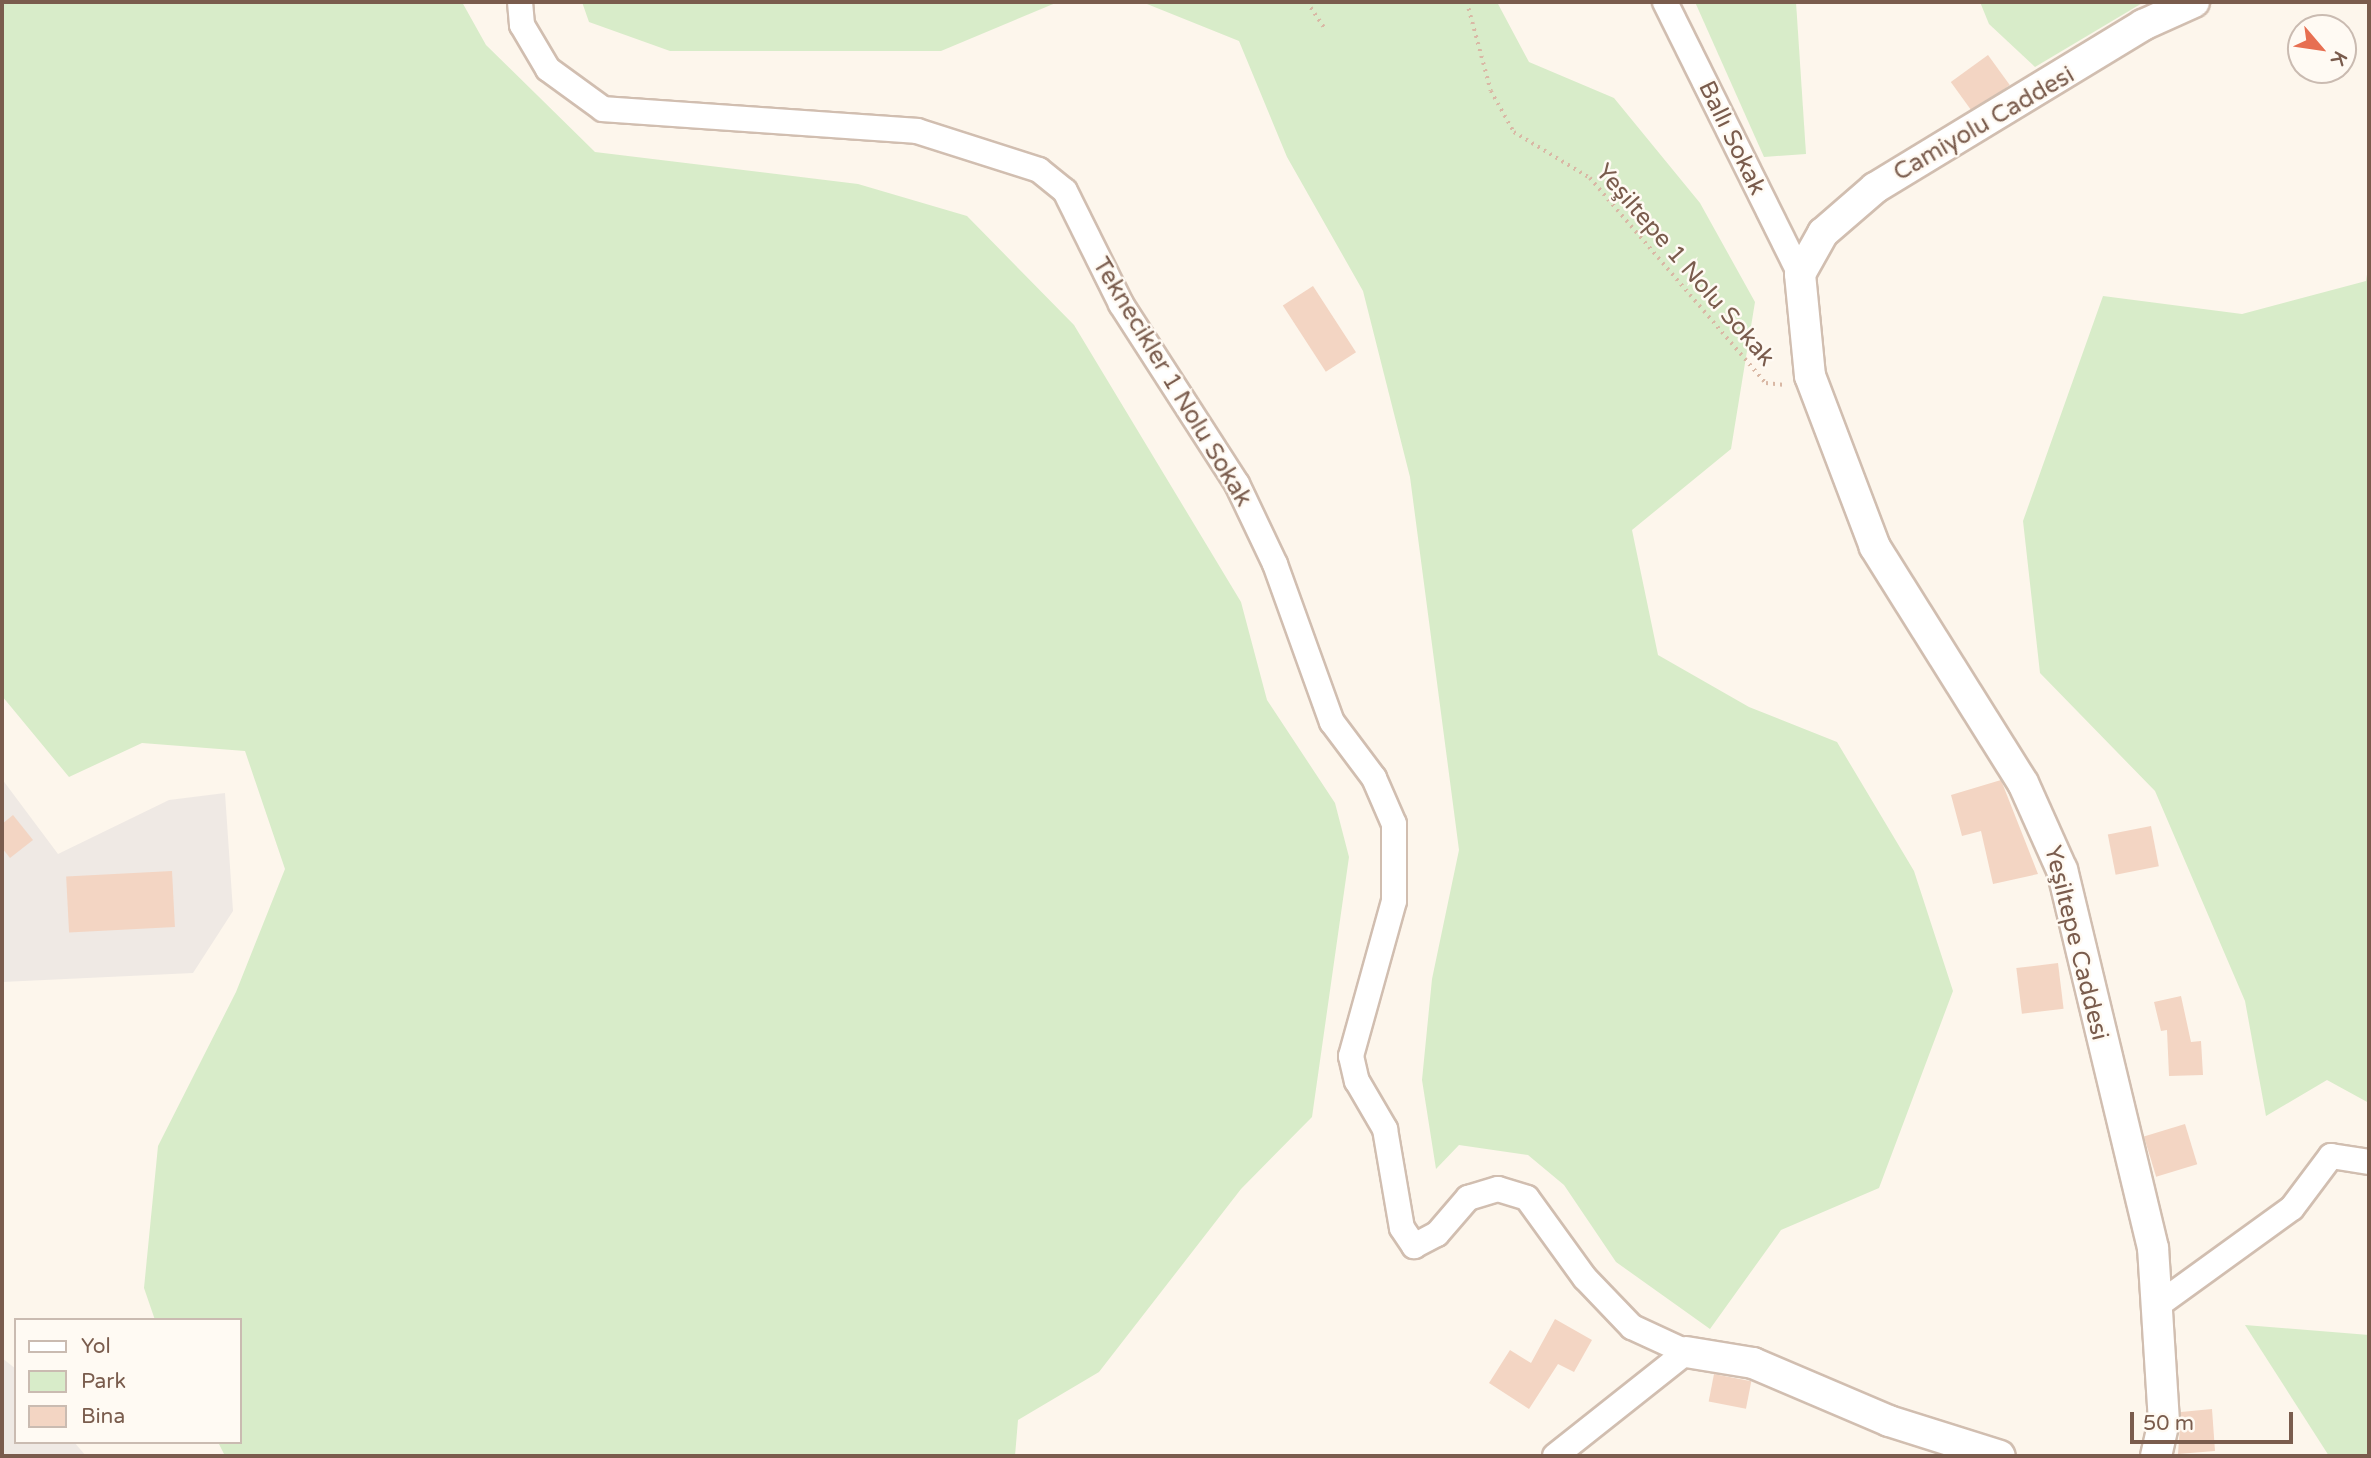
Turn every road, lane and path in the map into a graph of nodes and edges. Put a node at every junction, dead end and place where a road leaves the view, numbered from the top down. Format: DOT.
graph roads {
  1 [pos="520,2"];
  2 [pos="1307,2"];
  3 [pos="1466,2"];
  4 [pos="1665,2"];
  5 [pos="2194,2"];
  6 [pos="1325,29"];
  7 [pos="1800,274"];
  8 [pos="1810,376"];
  9 [pos="2369,1162"];
  10 [pos="2158,1305"];
  11 [pos="1686,1352"];
  12 [pos="1555,1456"];
  13 [pos="2000,1456"];
  14 [pos="2156,1456"];
  1 -- 11 [label="street, Teknecikler 1 Nolu Sokak"];
  2 -- 6 [label="path"];
  3 -- 8 [label="path, Yeşiltepe 1 Nolu Sokak"];
  4 -- 7 [label="street, Ballı Sokak"];
  5 -- 7 [label="street, Camiyolu Caddesi"];
  7 -- 8 [label="street, Yeşiltepe Caddesi"];
  8 -- 10 [label="street, Yeşiltepe Caddesi"];
  9 -- 10 [label="street"];
  10 -- 14 [label="street, Yeşiltepe Caddesi"];
  11 -- 12 [label="street"];
  11 -- 13 [label="street"];
}
